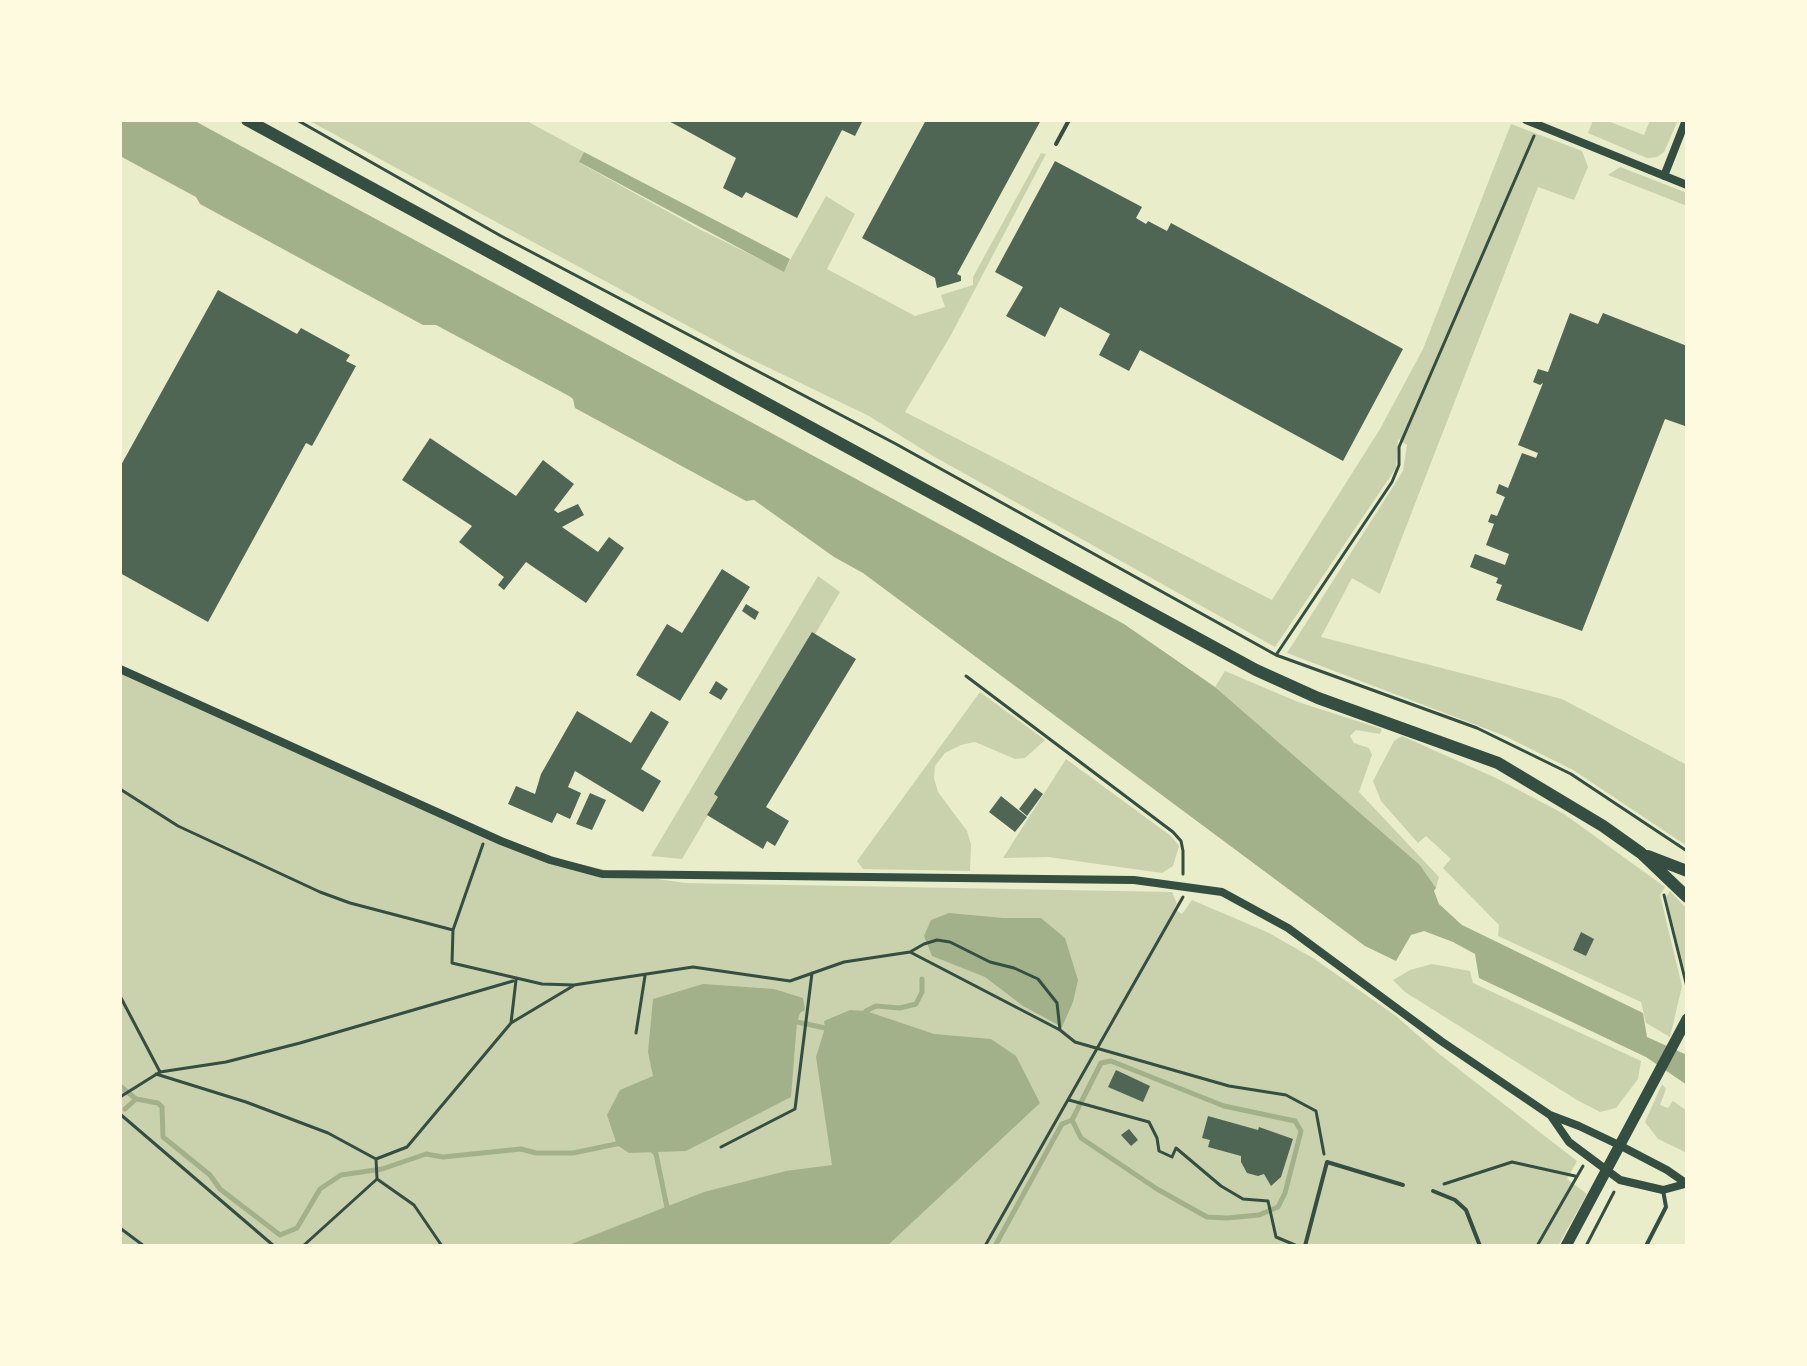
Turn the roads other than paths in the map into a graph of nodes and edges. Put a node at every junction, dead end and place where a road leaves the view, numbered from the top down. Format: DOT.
graph roads {
  1 [pos="247,120"];
  2 [pos="1069,120"];
  3 [pos="1526,120"];
  4 [pos="1686,120"];
  5 [pos="1056,144"];
  6 [pos="1664,176"];
  7 [pos="1687,185"];
  8 [pos="120,669"];
  9 [pos="1641,853"];
  10 [pos="1687,871"];
  11 [pos="1687,897"];
  12 [pos="1687,1019"];
  13 [pos="1550,1115"];
  14 [pos="1619,1145"];
  15 [pos="1606,1169"];
  16 [pos="1686,1184"];
  17 [pos="1403,1185"];
  18 [pos="1663,1190"];
  19 [pos="1433,1191"];
  20 [pos="1305,1246"];
  21 [pos="1480,1246"];
  22 [pos="1566,1246"];
  23 [pos="1646,1246"];
  1 -- 9 [label="main road"];
  2 -- 5 [label="lane"];
  3 -- 6 [label="street"];
  4 -- 6 [label="street"];
  6 -- 7 [label="street"];
  8 -- 13 [label="street"];
  9 -- 10 [label="main road"];
  9 -- 11 [label="main road"];
  12 -- 14 [label="street"];
  13 -- 14 [label="street"];
  13 -- 15 [label="street"];
  14 -- 15 [label="street"];
  14 -- 16 [label="street"];
  15 -- 18 [label="street"];
  15 -- 22 [label="street"];
  16 -- 18 [label="street"];
  17 -- 20 [label="lane"];
  18 -- 23 [label="lane"];
  19 -- 21 [label="lane"];
}
